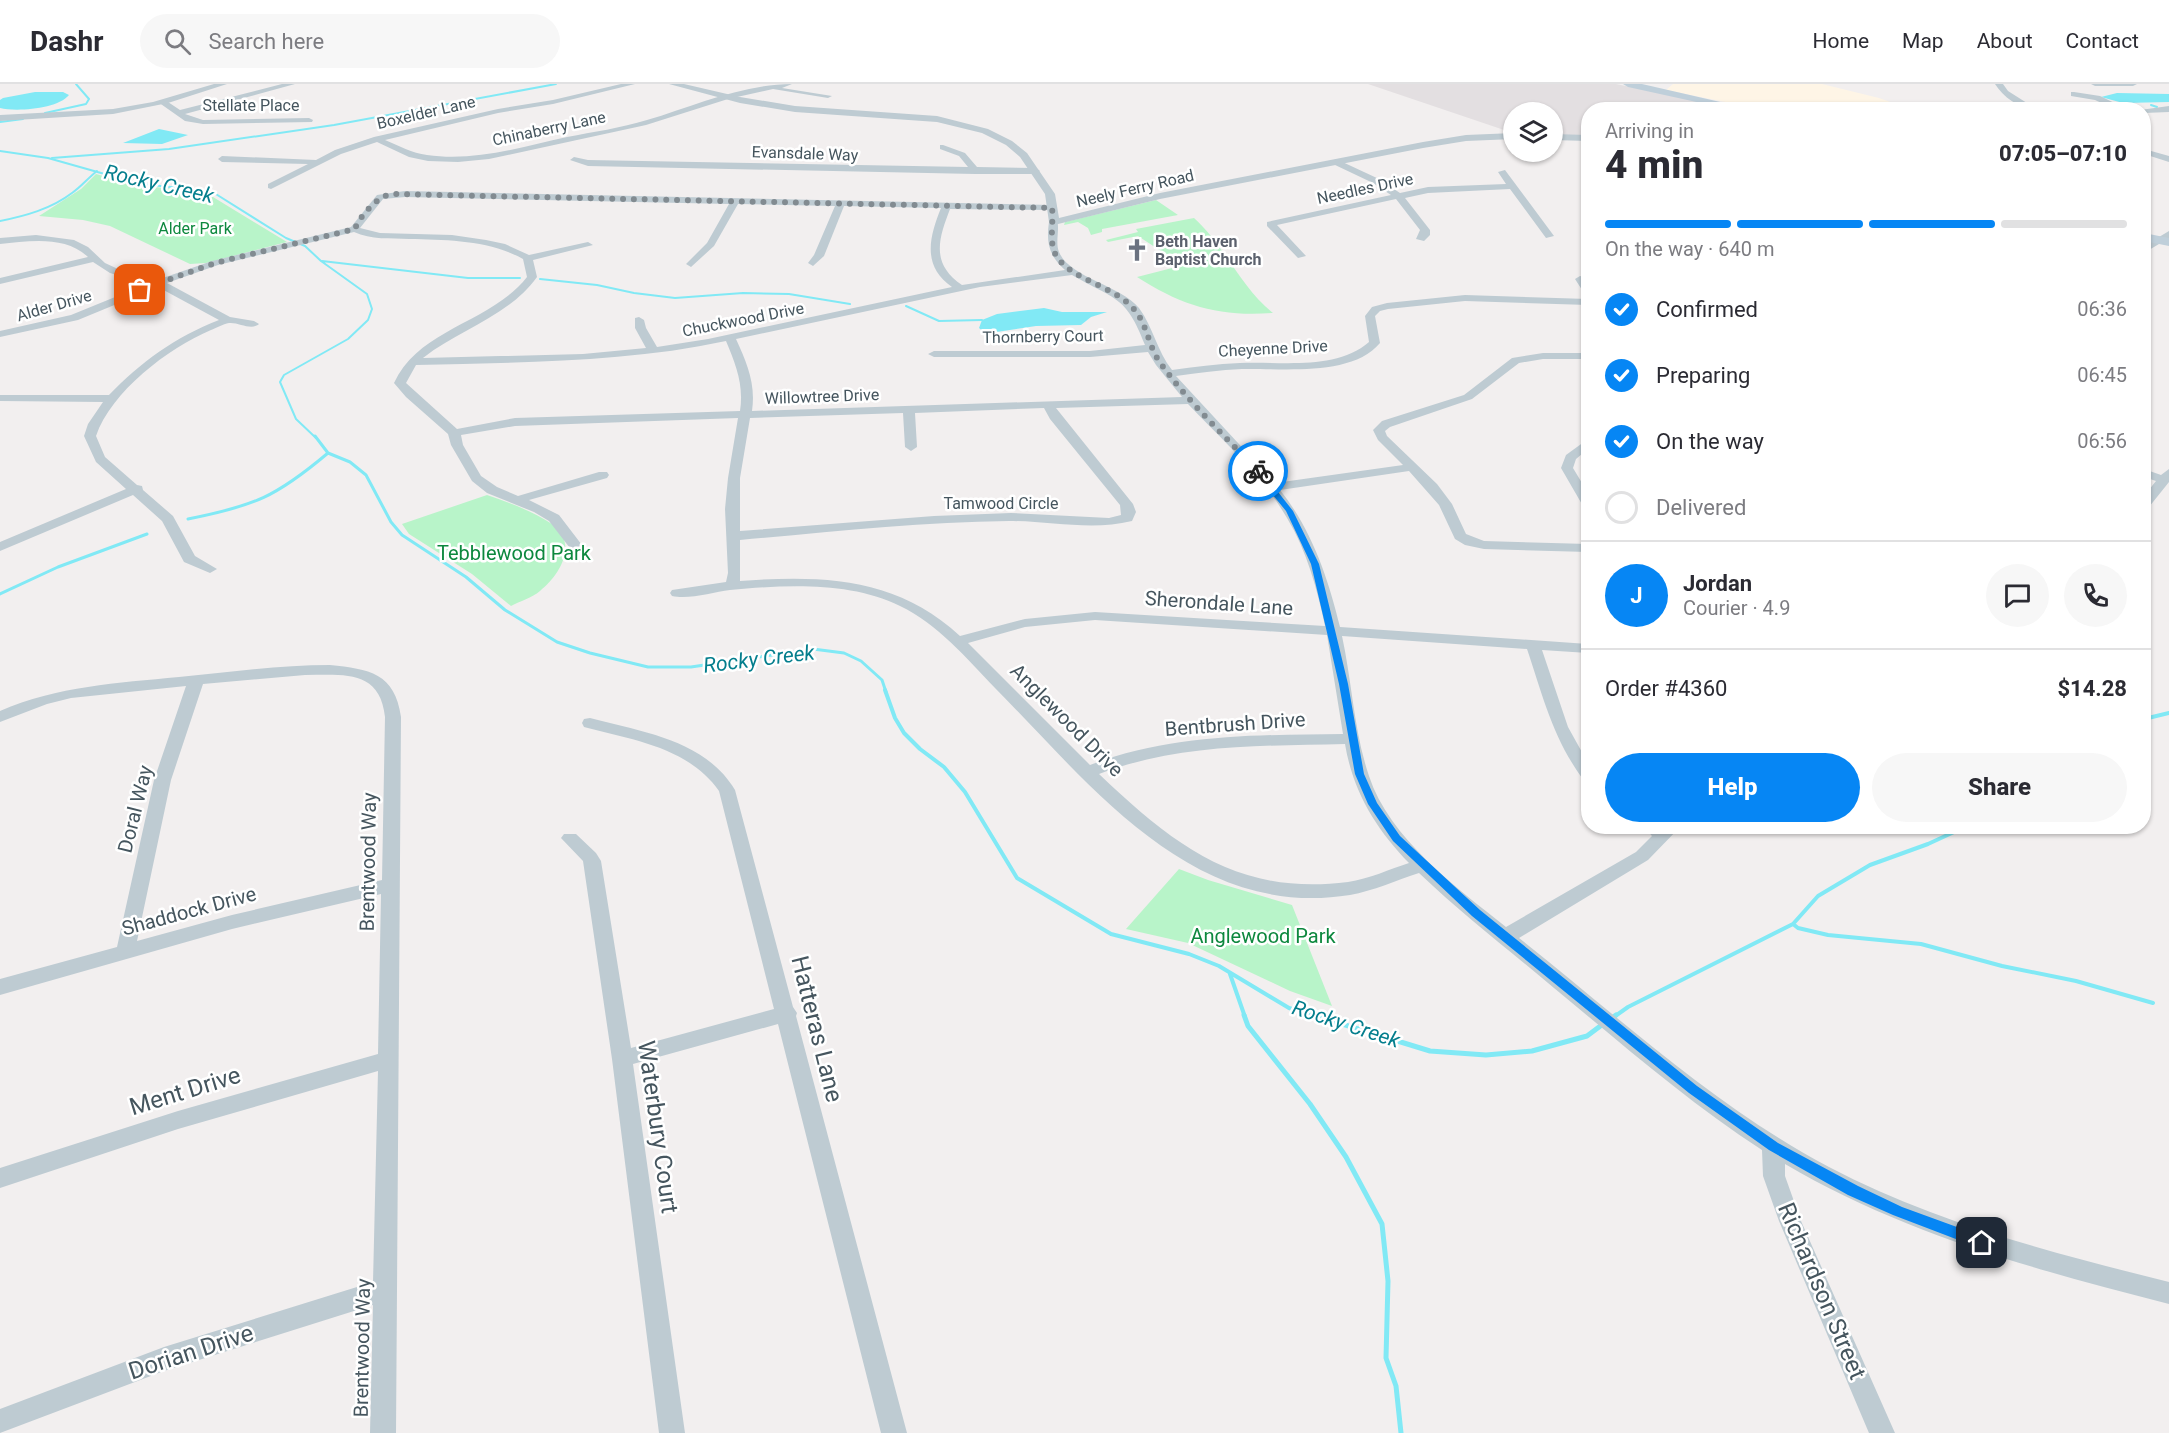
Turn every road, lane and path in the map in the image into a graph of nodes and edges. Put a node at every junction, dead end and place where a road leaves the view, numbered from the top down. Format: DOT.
graph roads {
  1 [pos="223,84"];
  2 [pos="291,84"];
  3 [pos="632,84"];
  4 [pos="672,84"];
  5 [pos="788,84"];
  6 [pos="1628,84"];
  7 [pos="1999,84"];
  8 [pos="2071,84"];
  9 [pos="2095,84"];
  10 [pos="2133,84"];
  11 [pos="772,88"];
  12 [pos="828,96"];
  13 [pos="726,97"];
  14 [pos="162,102"];
  15 [pos="1712,102"];
  16 [pos="2020,102"];
  17 [pos="2106,102"];
  18 [pos="508,109"];
  19 [pos="2169,109"];
  20 [pos="2151,110"];
  21 [pos="179,113"];
  22 [pos="0,118"];
  23 [pos="524,118"];
  24 [pos="309,120"];
  25 [pos="1503,137"];
  26 [pos="1563,137"];
  27 [pos="1581,138"];
  28 [pos="376,139"];
  29 [pos="943,147"];
  30 [pos="2151,153"];
  31 [pos="222,159"];
  32 [pos="2169,159"];
  33 [pos="574,160"];
  34 [pos="315,162"];
  35 [pos="1336,162"];
  36 [pos="975,171"];
  37 [pos="1036,171"];
  38 [pos="1502,172"];
  39 [pos="271,186"];
  40 [pos="1512,186"];
  41 [pos="1399,195"];
  42 [pos="734,203"];
  43 [pos="840,204"];
  44 [pos="946,206"];
  45 [pos="1053,215"];
  46 [pos="355,229"];
  47 [pos="1549,236"];
  48 [pos="2151,238"];
  49 [pos="1421,239"];
  50 [pos="2166,239"];
  51 [pos="0,241"];
  52 [pos="588,245"];
  53 [pos="2151,246"];
  54 [pos="1301,256"];
  55 [pos="95,258"];
  56 [pos="528,258"];
  57 [pos="813,263"];
  58 [pos="691,264"];
  59 [pos="1075,272"];
  60 [pos="0,281"];
  61 [pos="156,284"];
  62 [pos="960,288"];
  63 [pos="1581,302"];
  64 [pos="228,320"];
  65 [pos="639,320"];
  66 [pos="254,324"];
  67 [pos="0,334"];
  68 [pos="730,337"];
  69 [pos="1152,348"];
  70 [pos="653,351"];
  71 [pos="934,354"];
  72 [pos="1581,356"];
  73 [pos="412,362"];
  74 [pos="1170,374"];
  75 [pos="0,398"];
  76 [pos="114,399"];
  77 [pos="1192,400"];
  78 [pos="1049,406"];
  79 [pos="909,410"];
  80 [pos="746,415"];
  81 [pos="454,433"];
  82 [pos="911,447"];
  83 [pos="1581,449"];
  84 [pos="1413,467"];
  85 [pos="2151,474"];
  86 [pos="603,475"];
  87 [pos="2166,476"];
  88 [pos="1272,487"];
  89 [pos="137,489"];
  90 [pos="1581,491"];
  91 [pos="2151,495"];
  92 [pos="517,500"];
  93 [pos="734,536"];
  94 [pos="0,547"];
  95 [pos="1581,548"];
  96 [pos="578,549"];
  97 [pos="210,569"];
  98 [pos="732,586"];
  99 [pos="677,593"];
  100 [pos="1333,632"];
  101 [pos="957,642"];
  102 [pos="1533,645"];
  103 [pos="1581,648"];
  104 [pos="196,681"];
  105 [pos="0,717"];
  106 [pos="590,723"];
  107 [pos="1352,739"];
  108 [pos="1581,765"];
  109 [pos="1088,772"];
  110 [pos="1659,834"];
  111 [pos="570,838"];
  112 [pos="1423,865"];
  113 [pos="390,885"];
  114 [pos="1505,937"];
  115 [pos="126,951"];
  116 [pos="0,987"];
  117 [pos="787,1013"];
  118 [pos="622,1059"];
  119 [pos="387,1060"];
  120 [pos="1773,1146"];
  121 [pos="0,1178"];
  122 [pos="385,1289"];
  123 [pos="2169,1293"];
  124 [pos="0,1422"];
  125 [pos="383,1433"];
  126 [pos="672,1433"];
  127 [pos="894,1433"];
  128 [pos="1882,1433"];
  1 -- 14 [label="street"];
  2 -- 21 [label="street"];
  3 -- 18 [label="street, Boxelder Lane"];
  4 -- 13 [label="street, Neely Ferry Road"];
  5 -- 11 [label="street, Chinaberry Lane"];
  6 -- 15 [label="main road"];
  7 -- 16 [label="street"];
  8 -- 17 [label="street"];
  9 -- 10 [label="street"];
  11 -- 12 [label="street"];
  11 -- 13 [label="street, Chinaberry Lane"];
  13 -- 28 [label="street, Chinaberry Lane"];
  13 -- 37 [label="street, Neely Ferry Road"];
  14 -- 21 [label="street, Stellate Place"];
  14 -- 22 [label="street"];
  18 -- 23 [label="street"];
  18 -- 28 [label="street, Boxelder Lane"];
  19 -- 20 [label="street"];
  21 -- 24 [label="street, Stellate Place"];
  25 -- 35 [label="street, Neely Ferry Road"];
  26 -- 27 [label="street"];
  28 -- 34 [label="street, Boxelder Lane"];
  29 -- 36 [label="street"];
  30 -- 32 [label="street"];
  31 -- 34 [label="street"];
  33 -- 36 [label="street, Evansdale Way"];
  34 -- 39 [label="street, Boxelder Lane"];
  35 -- 41 [label="street"];
  35 -- 45 [label="street, Neely Ferry Road"];
  36 -- 37 [label="street, Evansdale Way"];
  37 -- 45 [label="street, Neely Ferry Road"];
  38 -- 40 [label="street"];
  40 -- 41 [label="street, Needles Drive"];
  40 -- 47 [label="street"];
  41 -- 49 [label="street"];
  41 -- 54 [label="street, Needles Drive"];
  42 -- 43 [label="street"];
  42 -- 46 [label="street"];
  42 -- 58 [label="street"];
  43 -- 44 [label="street"];
  43 -- 57 [label="street"];
  44 -- 45 [label="street"];
  44 -- 62 [label="street"];
  45 -- 59 [label="street"];
  46 -- 56 [label="street"];
  46 -- 61 [label="street, Alder Drive"];
  48 -- 50 [label="main road"];
  50 -- 53 [label="street"];
  51 -- 55 [label="street"];
  52 -- 56 [label="street"];
  55 -- 60 [label="street"];
  55 -- 61 [label="street"];
  56 -- 73 [label="street"];
  59 -- 62 [label="street, Chuckwood Drive"];
  59 -- 69 [label="street"];
  61 -- 64 [label="street"];
  61 -- 67 [label="street, Alder Drive"];
  62 -- 68 [label="street, Chuckwood Drive"];
  63 -- 74 [label="street, Cheyenne Drive"];
  64 -- 66 [label="street"];
  64 -- 76 [label="street"];
  65 -- 70 [label="street"];
  68 -- 70 [label="street, Chuckwood Drive"];
  68 -- 80 [label="street"];
  69 -- 71 [label="street, Thornberry Court"];
  69 -- 74 [label="street"];
  70 -- 73 [label="street, Chuckwood Drive"];
  72 -- 84 [label="street"];
  73 -- 81 [label="street"];
  74 -- 77 [label="street"];
  75 -- 76 [label="street"];
  76 -- 89 [label="street"];
  77 -- 78 [label="street, Willowtree Drive"];
  77 -- 88 [label="street"];
  78 -- 79 [label="street, Willowtree Drive"];
  78 -- 93 [label="street, Tamwood Circle"];
  79 -- 80 [label="street, Willowtree Drive"];
  79 -- 82 [label="street"];
  80 -- 81 [label="street, Willowtree Drive"];
  80 -- 93 [label="street"];
  81 -- 92 [label="street"];
  83 -- 90 [label="street"];
  84 -- 88 [label="street"];
  84 -- 95 [label="street"];
  85 -- 87 [label="street"];
  86 -- 92 [label="street"];
  87 -- 91 [label="street"];
  88 -- 100 [label="street"];
  89 -- 94 [label="street"];
  89 -- 97 [label="street"];
  92 -- 96 [label="street"];
  93 -- 98 [label="street"];
  98 -- 99 [label="street, Anglewood Drive"];
  98 -- 101 [label="street, Anglewood Drive"];
  100 -- 101 [label="street, Sherondale Lane"];
  100 -- 102 [label="street, Sherondale Lane"];
  100 -- 107 [label="street"];
  101 -- 109 [label="street, Anglewood Drive"];
  102 -- 103 [label="street, Sherondale Lane"];
  102 -- 108 [label="street"];
  104 -- 105 [label="street, Brentwood Way"];
  104 -- 113 [label="street, Brentwood Way"];
  104 -- 115 [label="street, Doral Way"];
  106 -- 117 [label="street, Hatteras Lane"];
  107 -- 109 [label="street, Bentbrush Drive"];
  107 -- 112 [label="street"];
  109 -- 112 [label="street, Anglewood Drive"];
  110 -- 114 [label="street"];
  111 -- 118 [label="street, Waterbury Court"];
  112 -- 114 [label="street"];
  113 -- 115 [label="street, Shaddock Drive"];
  113 -- 119 [label="street, Brentwood Way"];
  114 -- 120 [label="street"];
  115 -- 116 [label="street, Shaddock Drive"];
  117 -- 118 [label="street"];
  117 -- 127 [label="street, Hatteras Lane"];
  118 -- 126 [label="street, Waterbury Court"];
  119 -- 121 [label="street, Ment Drive"];
  119 -- 122 [label="street, Brentwood Way"];
  120 -- 123 [label="street"];
  120 -- 128 [label="street, Richardson Street"];
  122 -- 124 [label="street, Dorian Drive"];
  122 -- 125 [label="street, Brentwood Way"];
}
